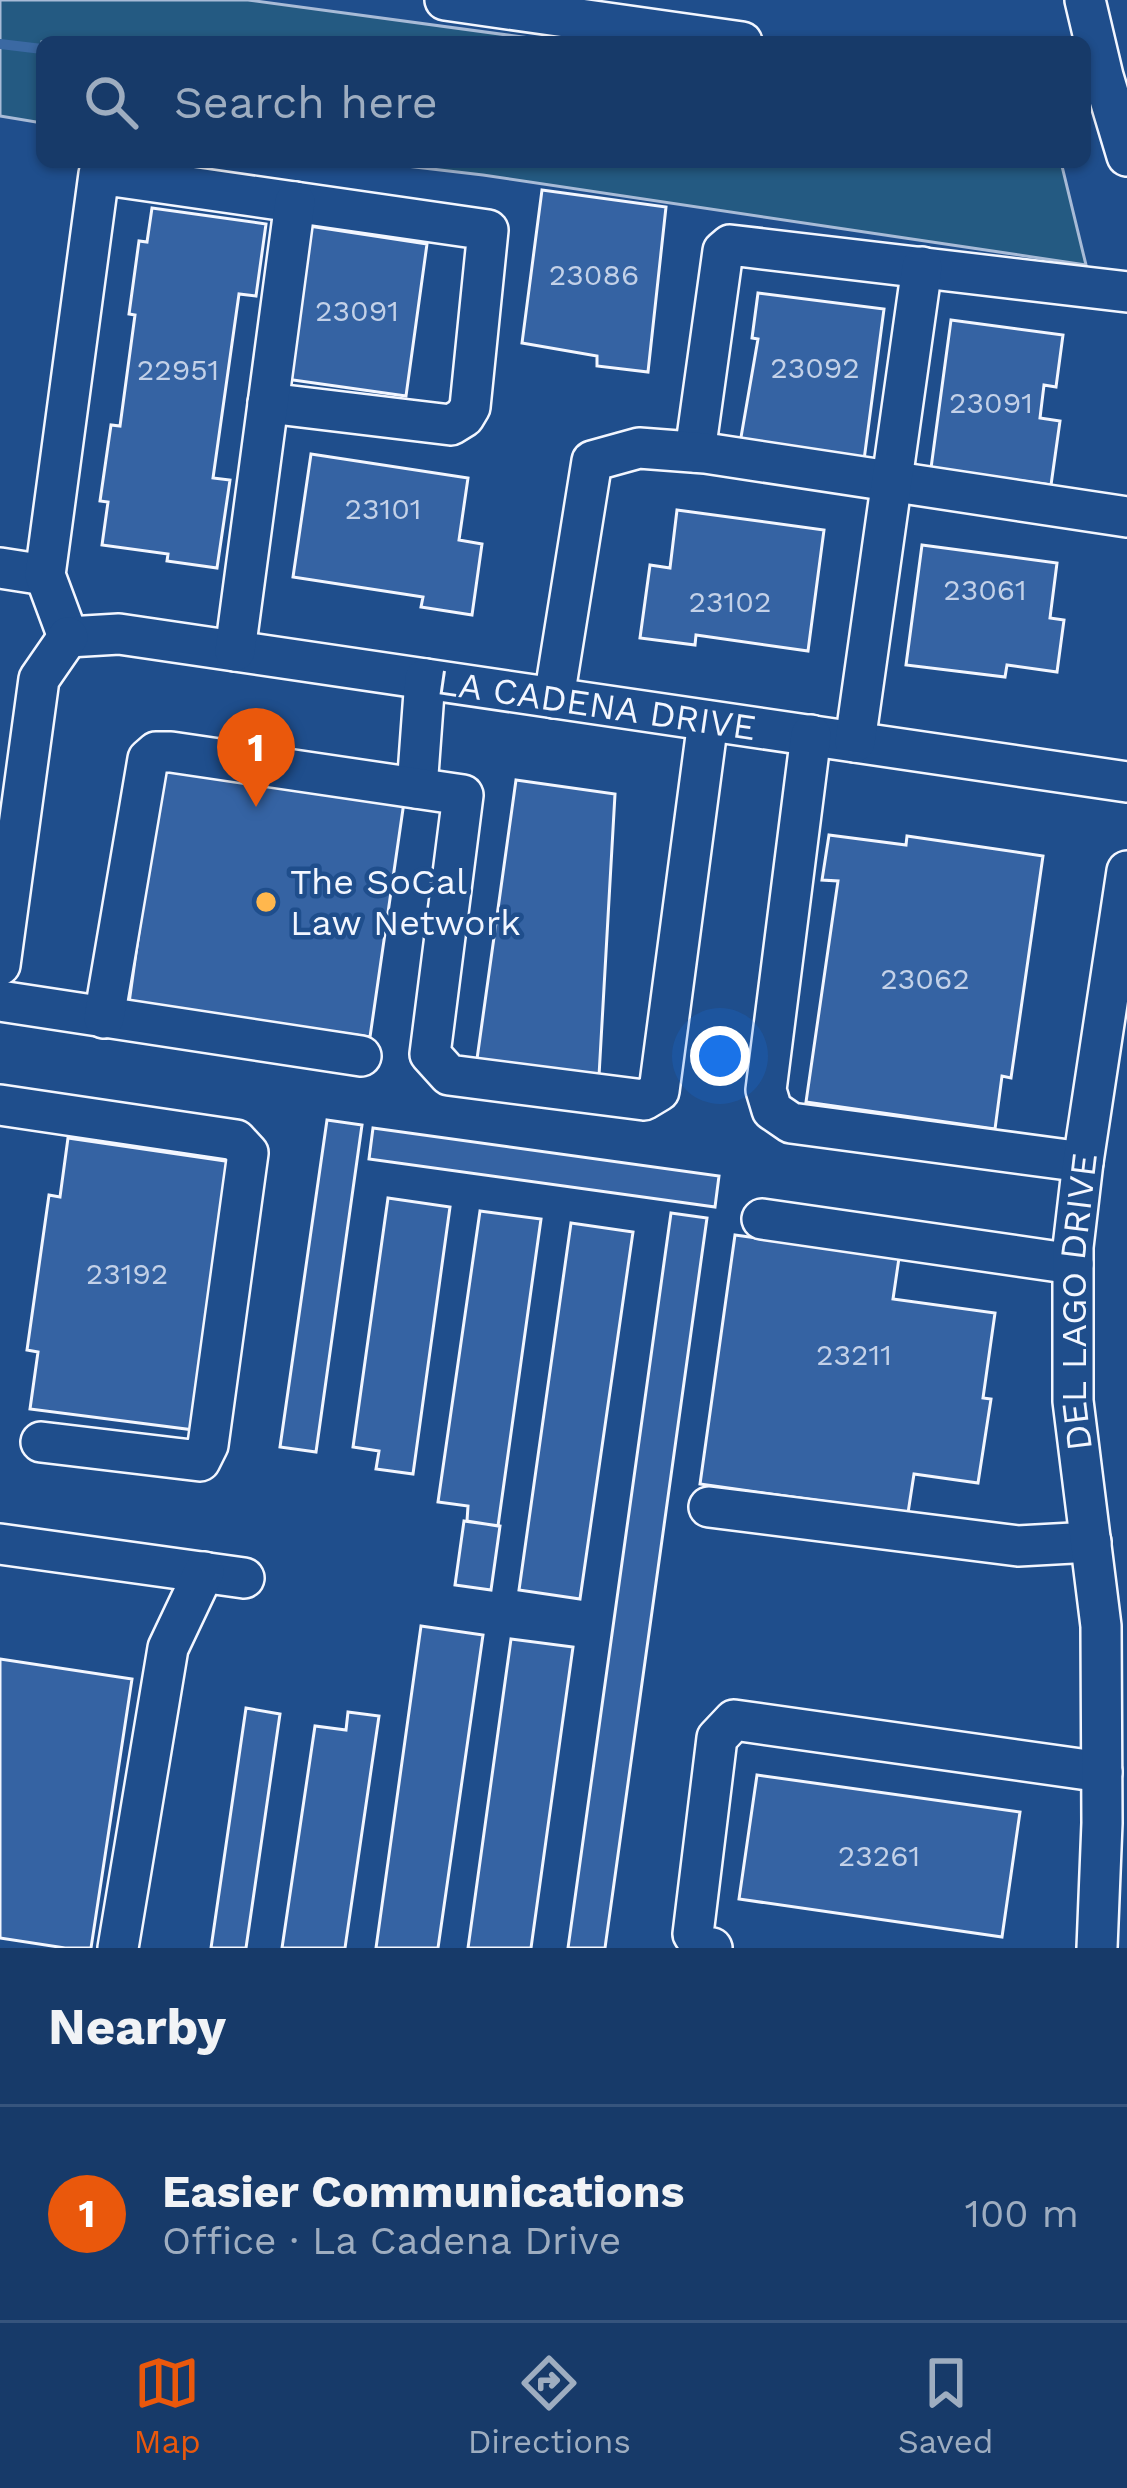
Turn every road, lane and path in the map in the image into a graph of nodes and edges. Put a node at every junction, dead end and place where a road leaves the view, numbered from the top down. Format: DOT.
graph roads {
  1 [pos="445,0"];
  2 [pos="1085,0"];
  3 [pos="658,15"];
  4 [pos="723,36"];
  5 [pos="1105,76"];
  6 [pos="1127,156"];
  7 [pos="295,202"];
  8 [pos="922,267"];
  9 [pos="1127,292"];
  10 [pos="268,403"];
  11 [pos="695,452"];
  12 [pos="892,481"];
  13 [pos="1127,517"];
  14 [pos="0,568"];
  15 [pos="44,575"];
  16 [pos="68,637"];
  17 [pos="235,651"];
  18 [pos="425,679"];
  19 [pos="554,698"];
  20 [pos="708,721"];
  21 [pos="811,735"];
  22 [pos="855,742"];
  23 [pos="1127,782"];
  24 [pos="417,788"];
  25 [pos="1127,871"];
  26 [pos="0,965"];
  27 [pos="0,1001"];
  28 [pos="104,1018"];
  29 [pos="361,1056"];
  30 [pos="0,1105"];
  31 [pos="1110,1106"];
  32 [pos="1083,1162"];
  33 [pos="762,1219"];
  34 [pos="1073,1264"];
  35 [pos="41,1442"];
  36 [pos="709,1507"];
  37 [pos="1091,1542"];
  38 [pos="0,1544"];
  39 [pos="204,1573"];
  40 [pos="244,1577"];
  41 [pos="1114,1628"];
  42 [pos="1102,1772"];
  43 [pos="118,1948"];
  44 [pos="712,1948"];
  45 [pos="1097,1948"];
  1 -- 3 [label="street"];
  2 -- 5 [label="street"];
  3 -- 4 [label="street"];
  5 -- 6 [label="street"];
  7 -- 10 [label="street"];
  7 -- 10 [label="street"];
  7 -- 15 [label="street"];
  8 -- 9 [label="street"];
  8 -- 11 [label="street"];
  8 -- 12 [label="street"];
  10 -- 17 [label="street"];
  11 -- 12 [label="street"];
  11 -- 19 [label="street"];
  12 -- 13 [label="street"];
  12 -- 22 [label="street"];
  14 -- 15 [label="street"];
  15 -- 16 [label="street"];
  16 -- 17 [label="street, LA CADENA DRIVE"];
  16 -- 26 [label="street"];
  17 -- 18 [label="street, LA CADENA DRIVE"];
  18 -- 19 [label="street, LA CADENA DRIVE"];
  18 -- 24 [label="street"];
  19 -- 20 [label="street, LA CADENA DRIVE"];
  20 -- 21 [label="street, LA CADENA DRIVE"];
  20 -- 24 [label="street"];
  21 -- 22 [label="street, LA CADENA DRIVE"];
  21 -- 32 [label="street"];
  22 -- 23 [label="street, LA CADENA DRIVE"];
  24 -- 28 [label="street"];
  25 -- 31 [label="street, DEL LAGO DRIVE"];
  27 -- 28 [label="street"];
  28 -- 29 [label="street"];
  30 -- 35 [label="street"];
  31 -- 32 [label="street, DEL LAGO DRIVE"];
  32 -- 34 [label="street, DEL LAGO DRIVE"];
  33 -- 34 [label="street"];
  34 -- 37 [label="street, DEL LAGO DRIVE"];
  36 -- 37 [label="street"];
  37 -- 41 [label="street, DEL LAGO DRIVE"];
  38 -- 39 [label="street"];
  39 -- 40 [label="street"];
  39 -- 43 [label="street"];
  41 -- 42 [label="street, DEL LAGO DRIVE"];
  42 -- 44 [label="street"];
  42 -- 45 [label="street, DEL LAGO DRIVE"];
}
